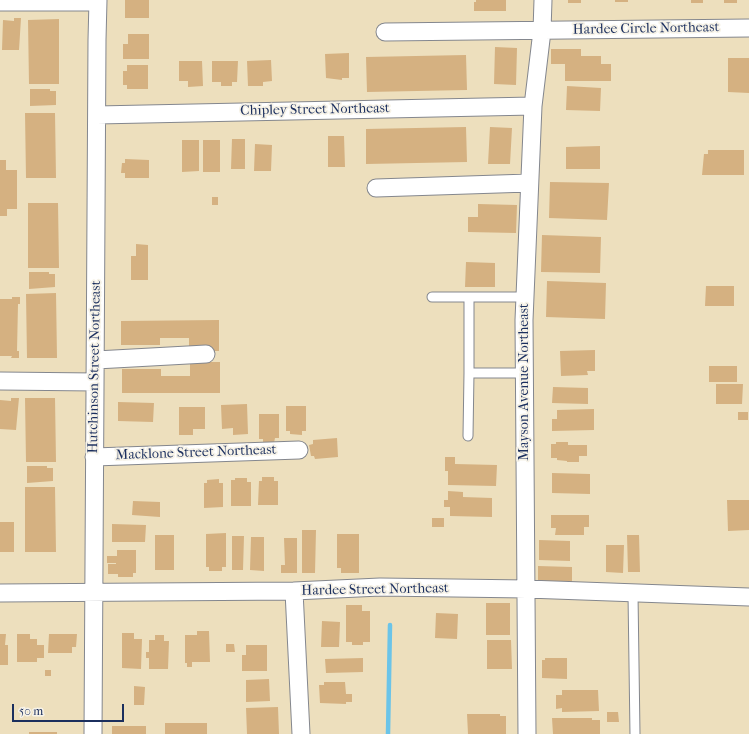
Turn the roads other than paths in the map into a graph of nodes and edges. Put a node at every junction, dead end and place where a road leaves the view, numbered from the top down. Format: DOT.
graph roads {
  1 [pos="543,0"];
  2 [pos="98,1"];
  3 [pos="0,2"];
  4 [pos="749,28"];
  5 [pos="542,31"];
  6 [pos="385,32"];
  7 [pos="533,106"];
  8 [pos="97,115"];
  9 [pos="529,183"];
  10 [pos="376,188"];
  11 [pos="432,297"];
  12 [pos="469,297"];
  13 [pos="525,297"];
  14 [pos="206,354"];
  15 [pos="96,360"];
  16 [pos="468,373"];
  17 [pos="525,373"];
  18 [pos="0,381"];
  19 [pos="95,382"];
  20 [pos="468,436"];
  21 [pos="299,450"];
  22 [pos="94,457"];
  23 [pos="527,589"];
  24 [pos="294,591"];
  25 [pos="94,592"];
  26 [pos="0,593"];
  27 [pos="633,594"];
  28 [pos="749,597"];
  29 [pos="93,734"];
  30 [pos="301,734"];
  31 [pos="527,734"];
  32 [pos="635,734"];
  1 -- 5 [label="street, Mayson Avenue Northeast"];
  2 -- 3 [label="street"];
  2 -- 8 [label="street, Hutchinson Street Northeast"];
  4 -- 5 [label="street, Hardee Circle Northeast"];
  5 -- 6 [label="street"];
  5 -- 7 [label="street, Mayson Avenue Northeast"];
  7 -- 8 [label="street, Chipley Street Northeast"];
  7 -- 9 [label="street, Mayson Avenue Northeast"];
  8 -- 15 [label="street, Hutchinson Street Northeast"];
  9 -- 10 [label="street"];
  9 -- 13 [label="street, Mayson Avenue Northeast"];
  11 -- 12 [label="lane"];
  12 -- 13 [label="lane"];
  12 -- 16 [label="lane"];
  13 -- 17 [label="street, Mayson Avenue Northeast"];
  14 -- 15 [label="street"];
  15 -- 19 [label="street, Hutchinson Street Northeast"];
  16 -- 17 [label="lane"];
  16 -- 20 [label="lane"];
  17 -- 23 [label="street, Mayson Avenue Northeast"];
  18 -- 19 [label="street"];
  19 -- 22 [label="street, Hutchinson Street Northeast"];
  21 -- 22 [label="street, Macklone Street Northeast"];
  22 -- 25 [label="street, Hutchinson Street Northeast"];
  23 -- 24 [label="street, Hardee Street Northeast"];
  23 -- 27 [label="street, Hardee Street Northeast"];
  23 -- 31 [label="street, Mayson Avenue Northeast"];
  24 -- 25 [label="street, Hardee Street Northeast"];
  24 -- 30 [label="street"];
  25 -- 26 [label="street, Hardee Street Northeast"];
  25 -- 29 [label="street, Hutchinson Street Northeast"];
  27 -- 28 [label="street, Hardee Street Northeast"];
  27 -- 32 [label="lane"];
}
